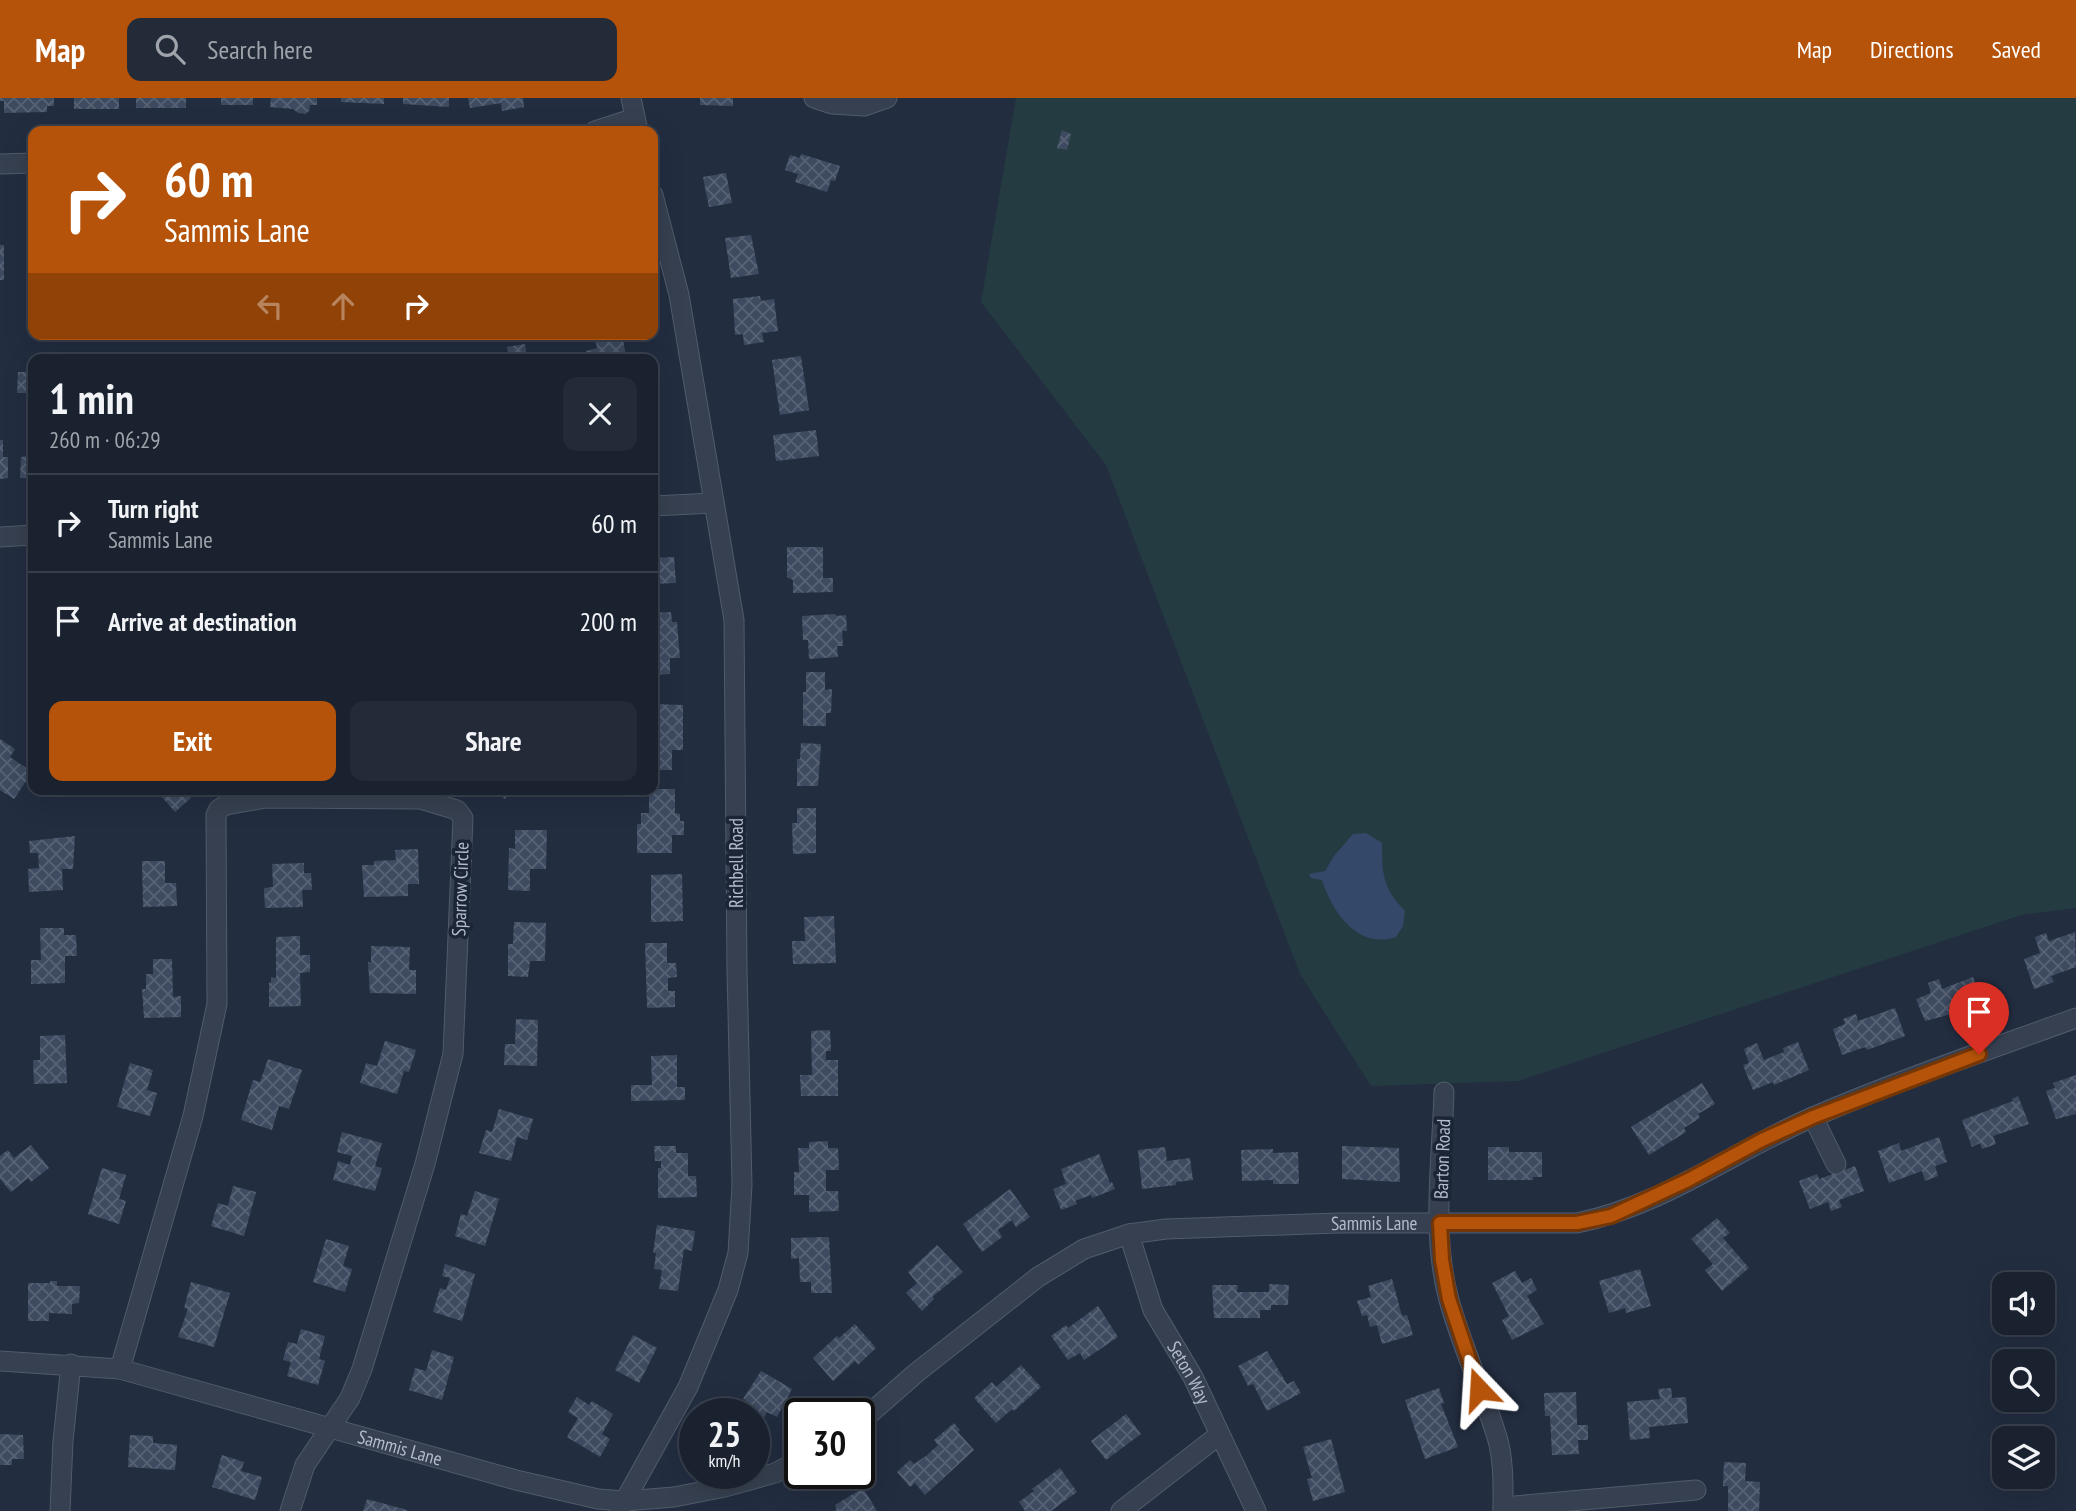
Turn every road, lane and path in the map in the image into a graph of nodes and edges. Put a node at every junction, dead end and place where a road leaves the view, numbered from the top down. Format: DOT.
graph roads {
  1 [pos="814,98"];
  2 [pos="887,98"];
  3 [pos="635,116"];
  4 [pos="608,126"];
  5 [pos="28,163"];
  6 [pos="0,164"];
  7 [pos="658,214"];
  8 [pos="714,503"];
  9 [pos="658,506"];
  10 [pos="28,535"];
  11 [pos="0,537"];
  12 [pos="2076,1018"];
  13 [pos="1444,1093"];
  14 [pos="1813,1117"];
  15 [pos="1836,1164"];
  16 [pos="1440,1223"];
  17 [pos="1129,1234"];
  18 [pos="0,1361"];
  19 [pos="71,1364"];
  20 [pos="120,1369"];
  21 [pos="875,1409"];
  22 [pos="329,1427"];
  23 [pos="1219,1435"];
  24 [pos="784,1468"];
  25 [pos="1696,1490"];
  26 [pos="622,1506"];
  27 [pos="1503,1509"];
  28 [pos="60,1511"];
  29 [pos="290,1511"];
  30 [pos="1121,1511"];
  31 [pos="1256,1511"];
  1 -- 2 [label="street"];
  3 -- 4 [label="street"];
  5 -- 6 [label="street"];
  7 -- 8 [label="street, Richbell Road"];
  8 -- 9 [label="street"];
  8 -- 26 [label="street, Richbell Road"];
  10 -- 11 [label="street"];
  12 -- 14 [label="street, Sammis Lane"];
  13 -- 16 [label="street, Barton Road"];
  14 -- 15 [label="street"];
  14 -- 16 [label="street, Sammis Lane"];
  16 -- 17 [label="street, Sammis Lane"];
  16 -- 27 [label="street, Barton Road"];
  17 -- 21 [label="street, Sammis Lane"];
  17 -- 23 [label="street, Seton Way"];
  18 -- 19 [label="street, Sammis Lane"];
  19 -- 20 [label="street, Sammis Lane"];
  19 -- 28 [label="street"];
  20 -- 22 [label="street, Sammis Lane"];
  20 -- 22 [label="street, Sparrow Circle"];
  22 -- 26 [label="street, Sammis Lane"];
  22 -- 29 [label="street"];
  23 -- 30 [label="street"];
  23 -- 31 [label="street, Seton Way"];
  24 -- 26 [label="street, Sammis Lane"];
  25 -- 27 [label="street"];
}
